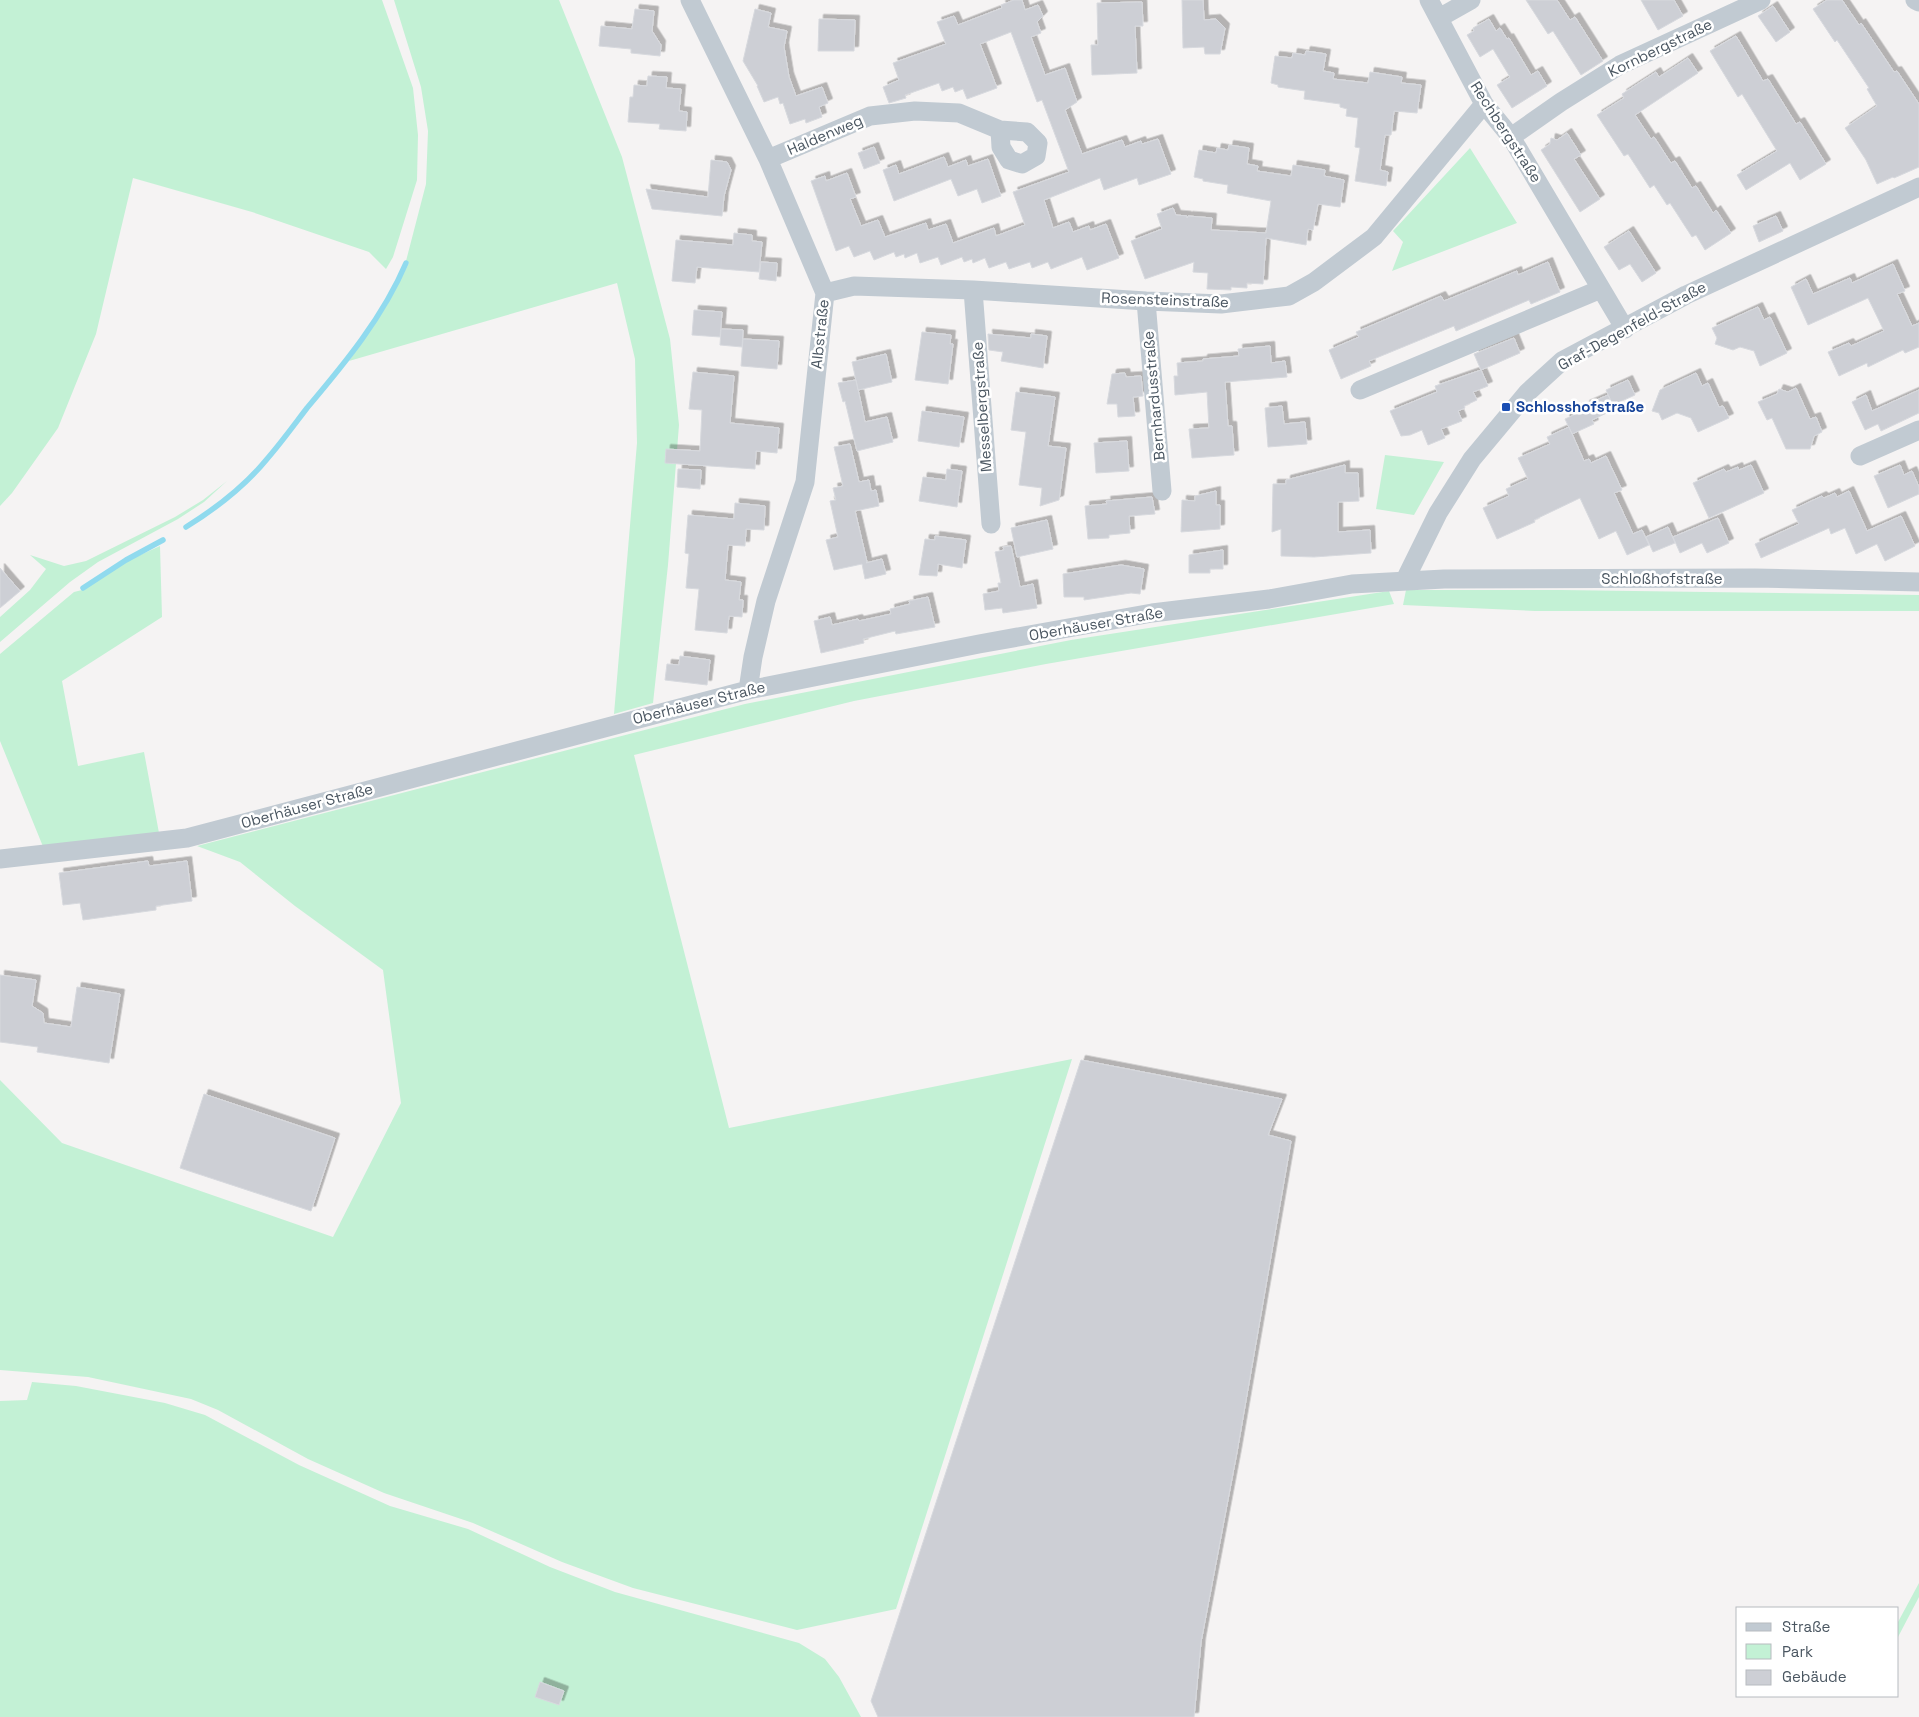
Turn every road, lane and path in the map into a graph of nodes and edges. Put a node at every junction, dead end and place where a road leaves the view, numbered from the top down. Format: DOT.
graph roads {
  1 [pos="690,0"];
  2 [pos="1429,0"];
  3 [pos="1471,0"];
  4 [pos="1762,0"];
  5 [pos="1915,0"];
  6 [pos="1919,2"];
  7 [pos="1439,18"];
  8 [pos="1484,104"];
  9 [pos="1000,130"];
  10 [pos="1512,137"];
  11 [pos="768,159"];
  12 [pos="1919,187"];
  13 [pos="1601,289"];
  14 [pos="973,290"];
  15 [pos="825,294"];
  16 [pos="1146,302"];
  17 [pos="1625,329"];
  18 [pos="1360,390"];
  19 [pos="1919,430"];
  20 [pos="1860,456"];
  21 [pos="1162,491"];
  22 [pos="991,524"];
  23 [pos="1405,580"];
  24 [pos="1919,582"];
  25 [pos="748,690"];
  26 [pos="0,859"];
  1 -- 11 [label="street, Albstraße"];
  2 -- 7 [label="street, Rechbergstraße"];
  3 -- 7 [label="street"];
  4 -- 10 [label="street, Kornbergstraße"];
  5 -- 6 [label="street"];
  7 -- 8 [label="street, Rechbergstraße"];
  8 -- 10 [label="street, Rechbergstraße"];
  8 -- 16 [label="street, Rosensteinstraße"];
  9 -- 11 [label="street, Haldenweg"];
  10 -- 13 [label="street, Rechbergstraße"];
  11 -- 15 [label="street, Albstraße"];
  12 -- 17 [label="street, Graf-Degenfeld-Straße"];
  13 -- 17 [label="street, Rechbergstraße"];
  13 -- 18 [label="street"];
  14 -- 15 [label="street, Rosensteinstraße"];
  14 -- 16 [label="street, Rosensteinstraße"];
  14 -- 22 [label="street, Messelbergstraße"];
  15 -- 25 [label="street, Albstraße"];
  16 -- 21 [label="street, Bernhardusstraße"];
  17 -- 23 [label="street, Graf-Degenfeld-Straße"];
  19 -- 20 [label="street"];
  23 -- 24 [label="street, Schloßhofstraße"];
  23 -- 25 [label="street, Oberhäuser Straße"];
  25 -- 26 [label="street, Oberhäuser Straße"];
}
